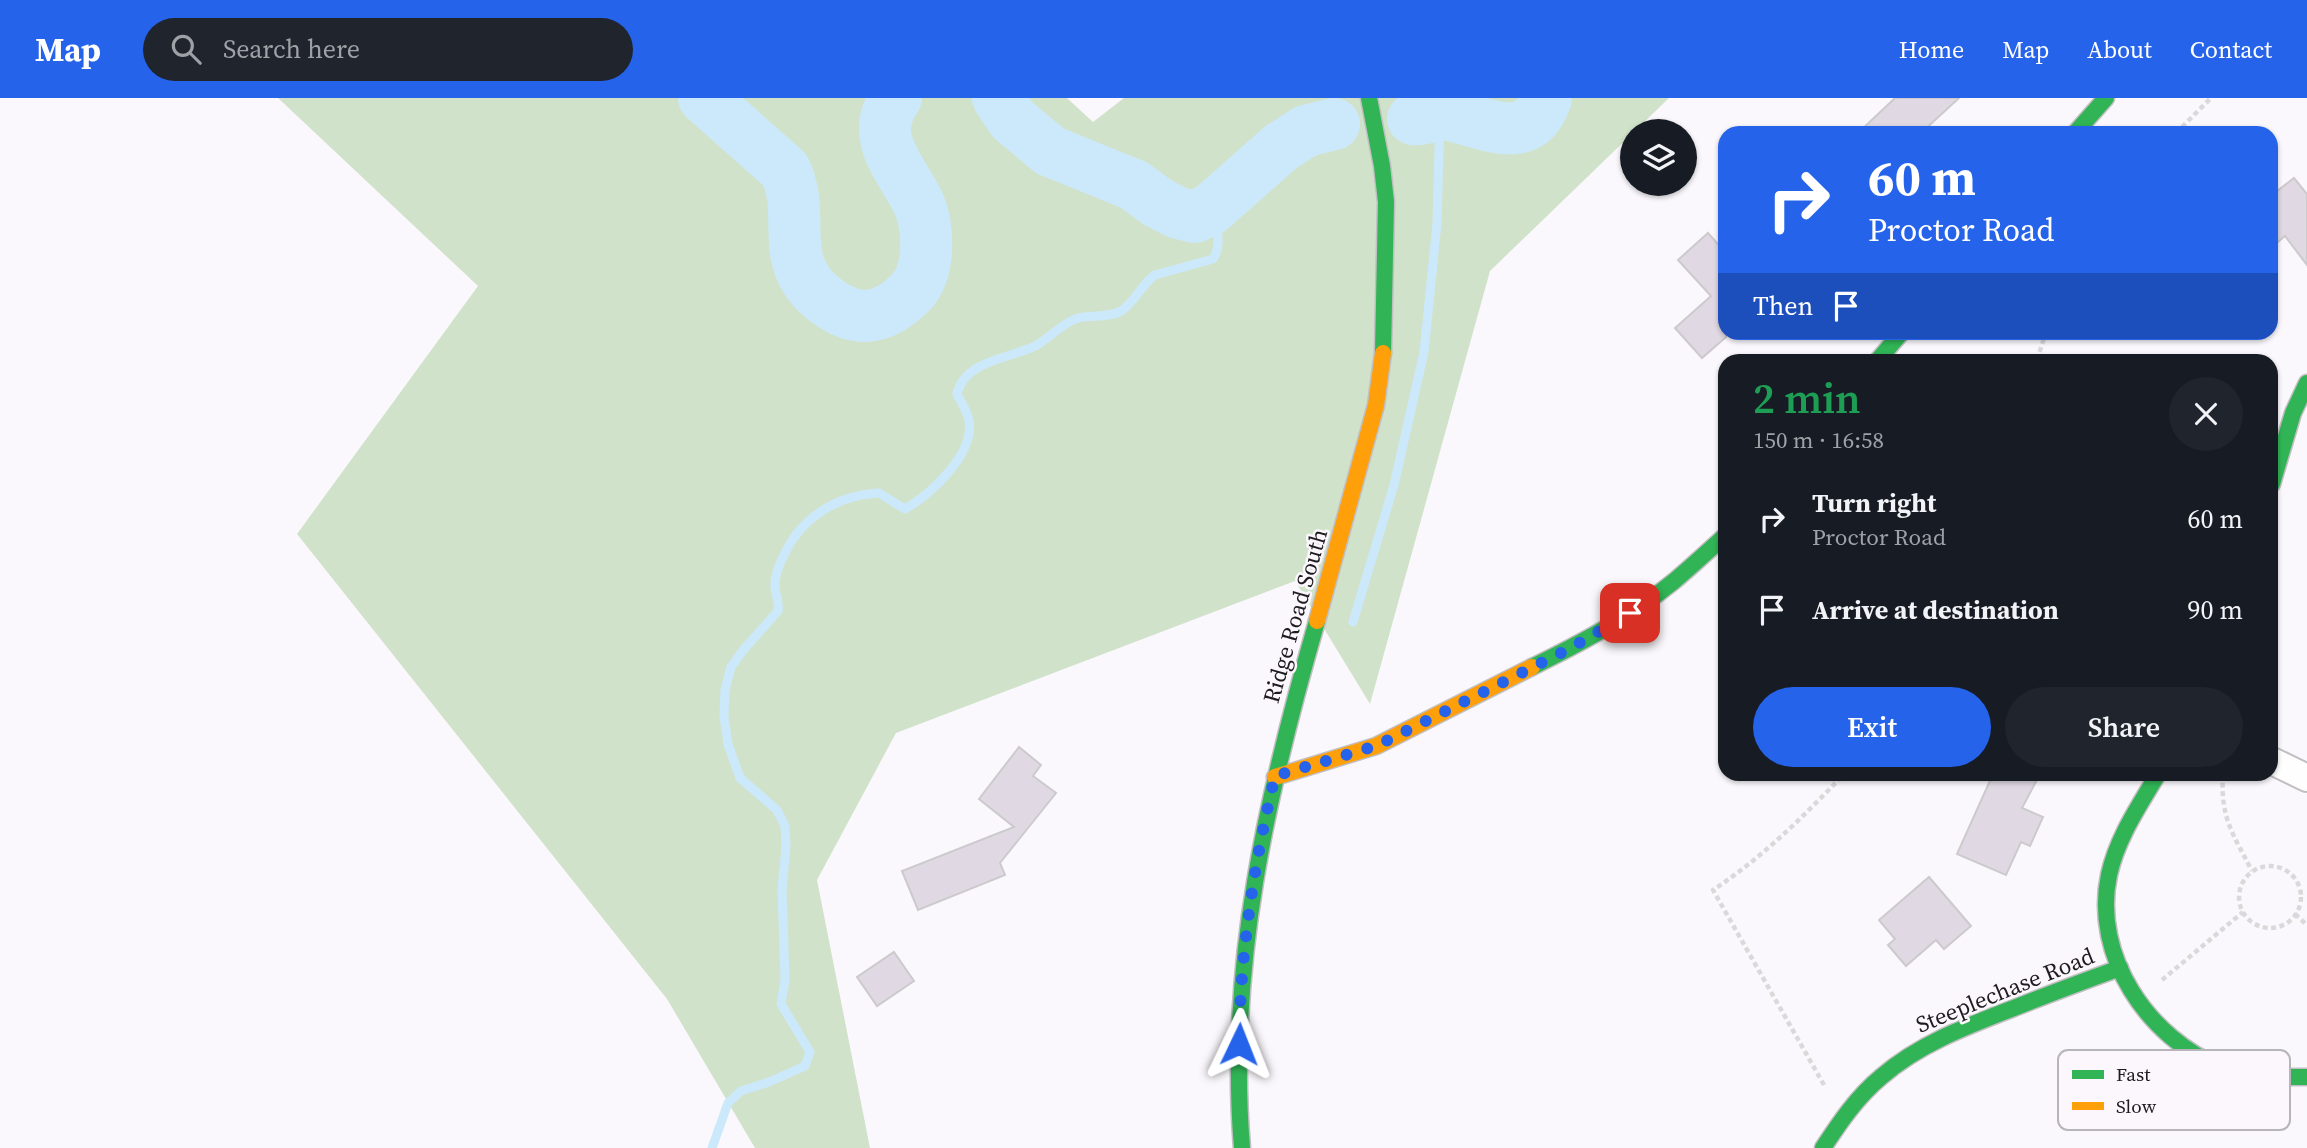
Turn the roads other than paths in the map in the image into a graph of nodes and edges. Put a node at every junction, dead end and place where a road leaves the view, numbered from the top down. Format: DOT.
graph roads {
  1 [pos="1369,98"];
  2 [pos="2106,98"];
  3 [pos="2081,126"];
  4 [pos="1895,340"];
  5 [pos="1883,354"];
  6 [pos="2307,383"];
  7 [pos="2278,464"];
  8 [pos="1718,542"];
  9 [pos="2278,764"];
  10 [pos="1275,776"];
  11 [pos="2307,778"];
  12 [pos="2154,781"];
  13 [pos="2120,968"];
  14 [pos="2190,1050"];
  15 [pos="1242,1148"];
  16 [pos="1823,1148"];
  1 -- 10 [label="street, Ridge Road South"];
  2 -- 3 [label="street"];
  4 -- 5 [label="street"];
  6 -- 7 [label="street"];
  8 -- 10 [label="street"];
  9 -- 11 [label="street"];
  10 -- 15 [label="street, Ridge Road South"];
  12 -- 13 [label="street"];
  13 -- 14 [label="street"];
  13 -- 16 [label="street, Steeplechase Road"];
}
